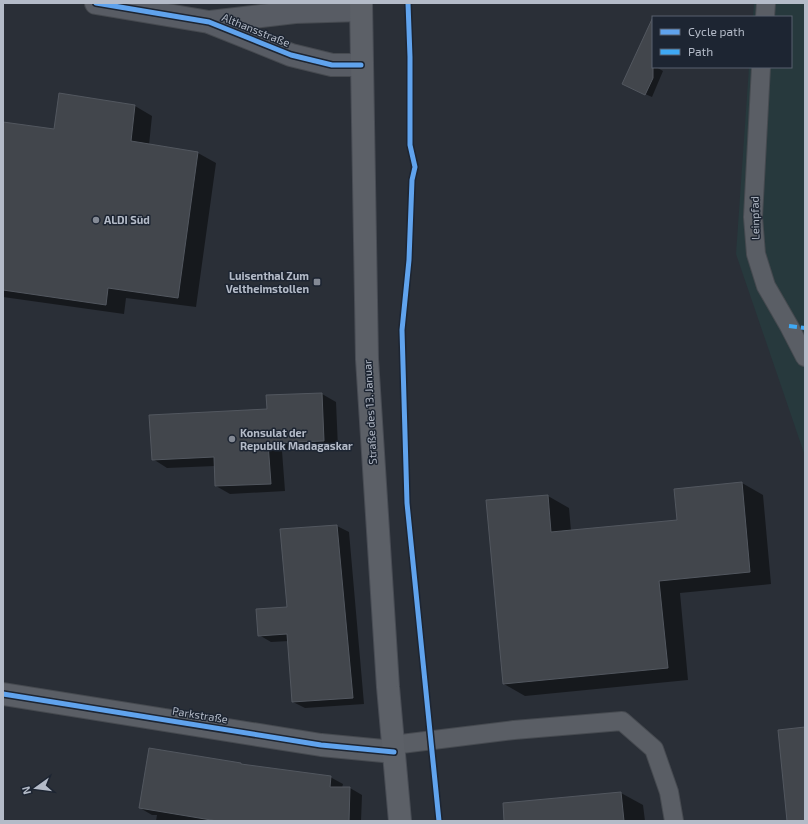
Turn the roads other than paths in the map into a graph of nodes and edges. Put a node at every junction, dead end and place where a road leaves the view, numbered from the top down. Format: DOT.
graph roads {
  1 [pos="96,3"];
  2 [pos="766,3"];
  3 [pos="361,7"];
  4 [pos="765,16"];
  5 [pos="209,22"];
  6 [pos="361,65"];
  7 [pos="761,68"];
  8 [pos="805,357"];
  9 [pos="3,694"];
  10 [pos="393,749"];
  11 [pos="400,821"];
  12 [pos="674,821"];
  1 -- 5 [label="street, Althansstraße"];
  2 -- 4 [label="lane"];
  3 -- 5 [label="street, Althansstraße"];
  3 -- 6 [label="main road, Straße des 13. Januar"];
  5 -- 6 [label="street, Althansstraße"];
  6 -- 10 [label="main road, Straße des 13. Januar"];
  7 -- 8 [label="lane, Leinpfad"];
  9 -- 10 [label="street, Parkstraße"];
  10 -- 11 [label="main road, Straße des 13. Januar"];
  10 -- 12 [label="lane"];
}
